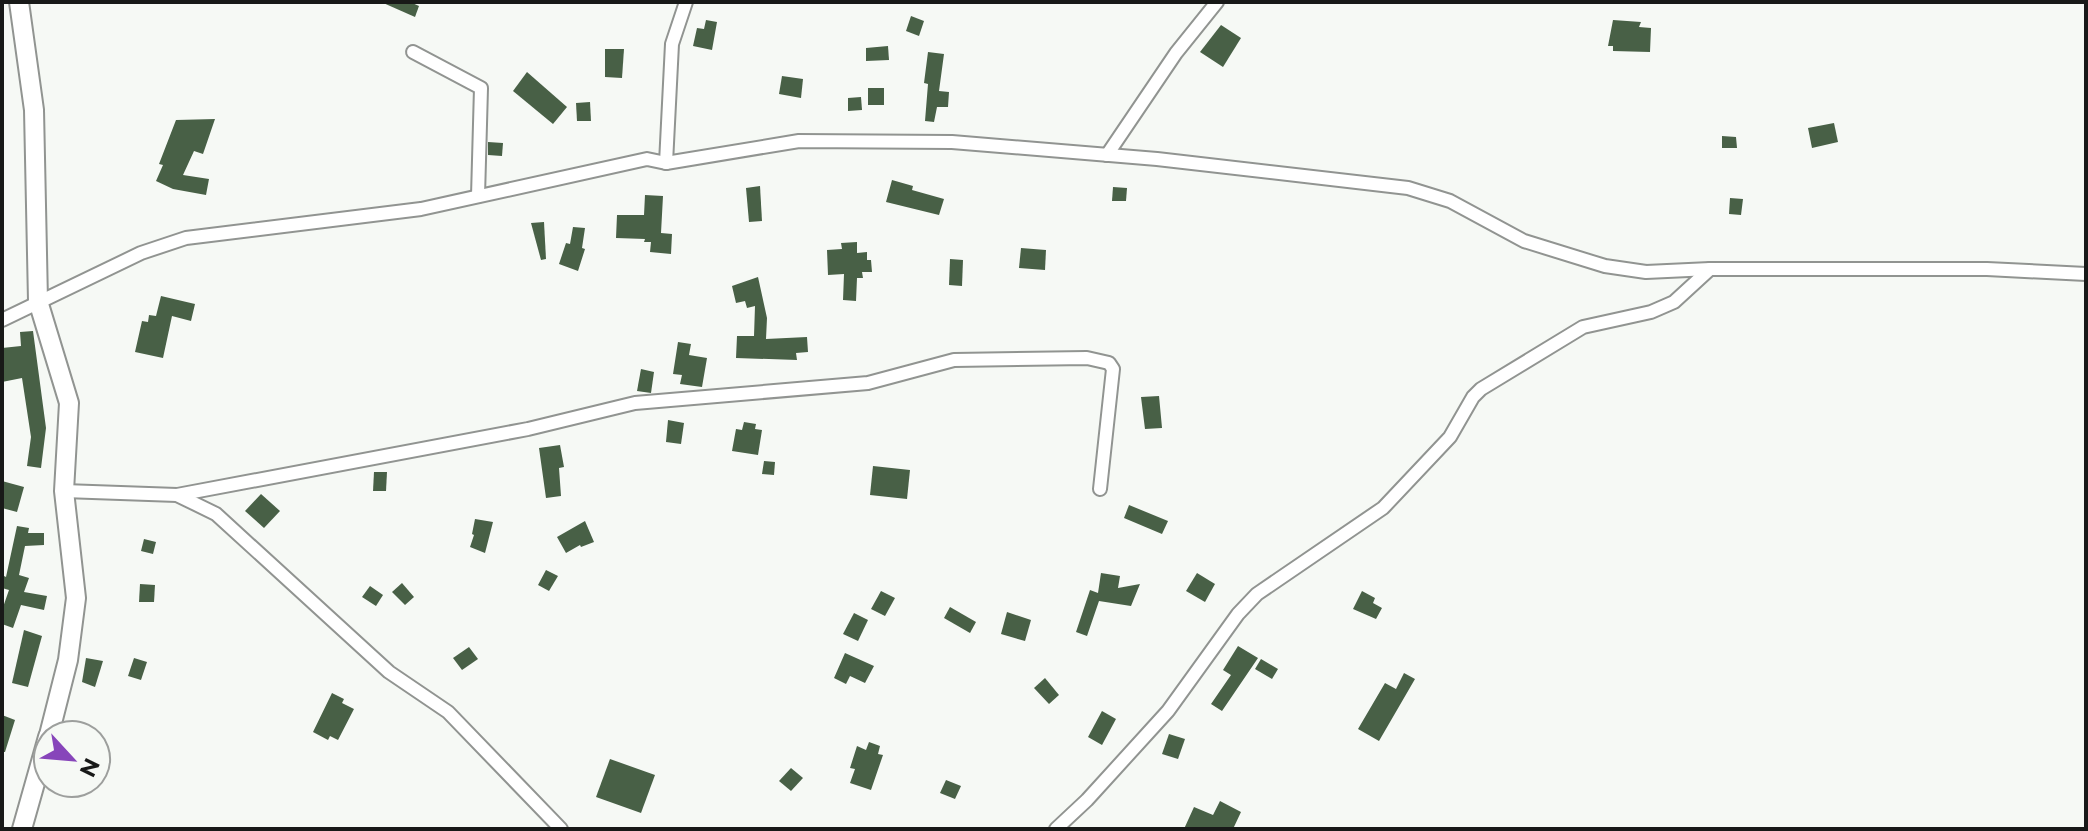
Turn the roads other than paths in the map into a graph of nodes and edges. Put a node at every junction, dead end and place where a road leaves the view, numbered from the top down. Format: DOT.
graph roads {
  1 [pos="19,2"];
  2 [pos="686,2"];
  3 [pos="1217,2"];
  4 [pos="413,52"];
  5 [pos="1107,155"];
  6 [pos="666,163"];
  7 [pos="478,196"];
  8 [pos="1710,269"];
  9 [pos="2086,274"];
  10 [pos="38,301"];
  11 [pos="2,320"];
  12 [pos="1100,489"];
  13 [pos="64,491"];
  14 [pos="177,495"];
  15 [pos="52,719"];
  16 [pos="32,793"];
  17 [pos="22,829"];
  18 [pos="561,829"];
  19 [pos="1056,829"];
  1 -- 10 [label="street"];
  2 -- 6 [label="street"];
  3 -- 5 [label="street"];
  4 -- 7 [label="street"];
  5 -- 6 [label="street"];
  5 -- 8 [label="street"];
  6 -- 7 [label="street"];
  7 -- 10 [label="street"];
  8 -- 9 [label="street"];
  8 -- 19 [label="street"];
  10 -- 11 [label="street"];
  10 -- 13 [label="street"];
  12 -- 14 [label="street"];
  13 -- 14 [label="street"];
  13 -- 15 [label="street"];
  14 -- 18 [label="street"];
  16 -- 17 [label="street"];
}
